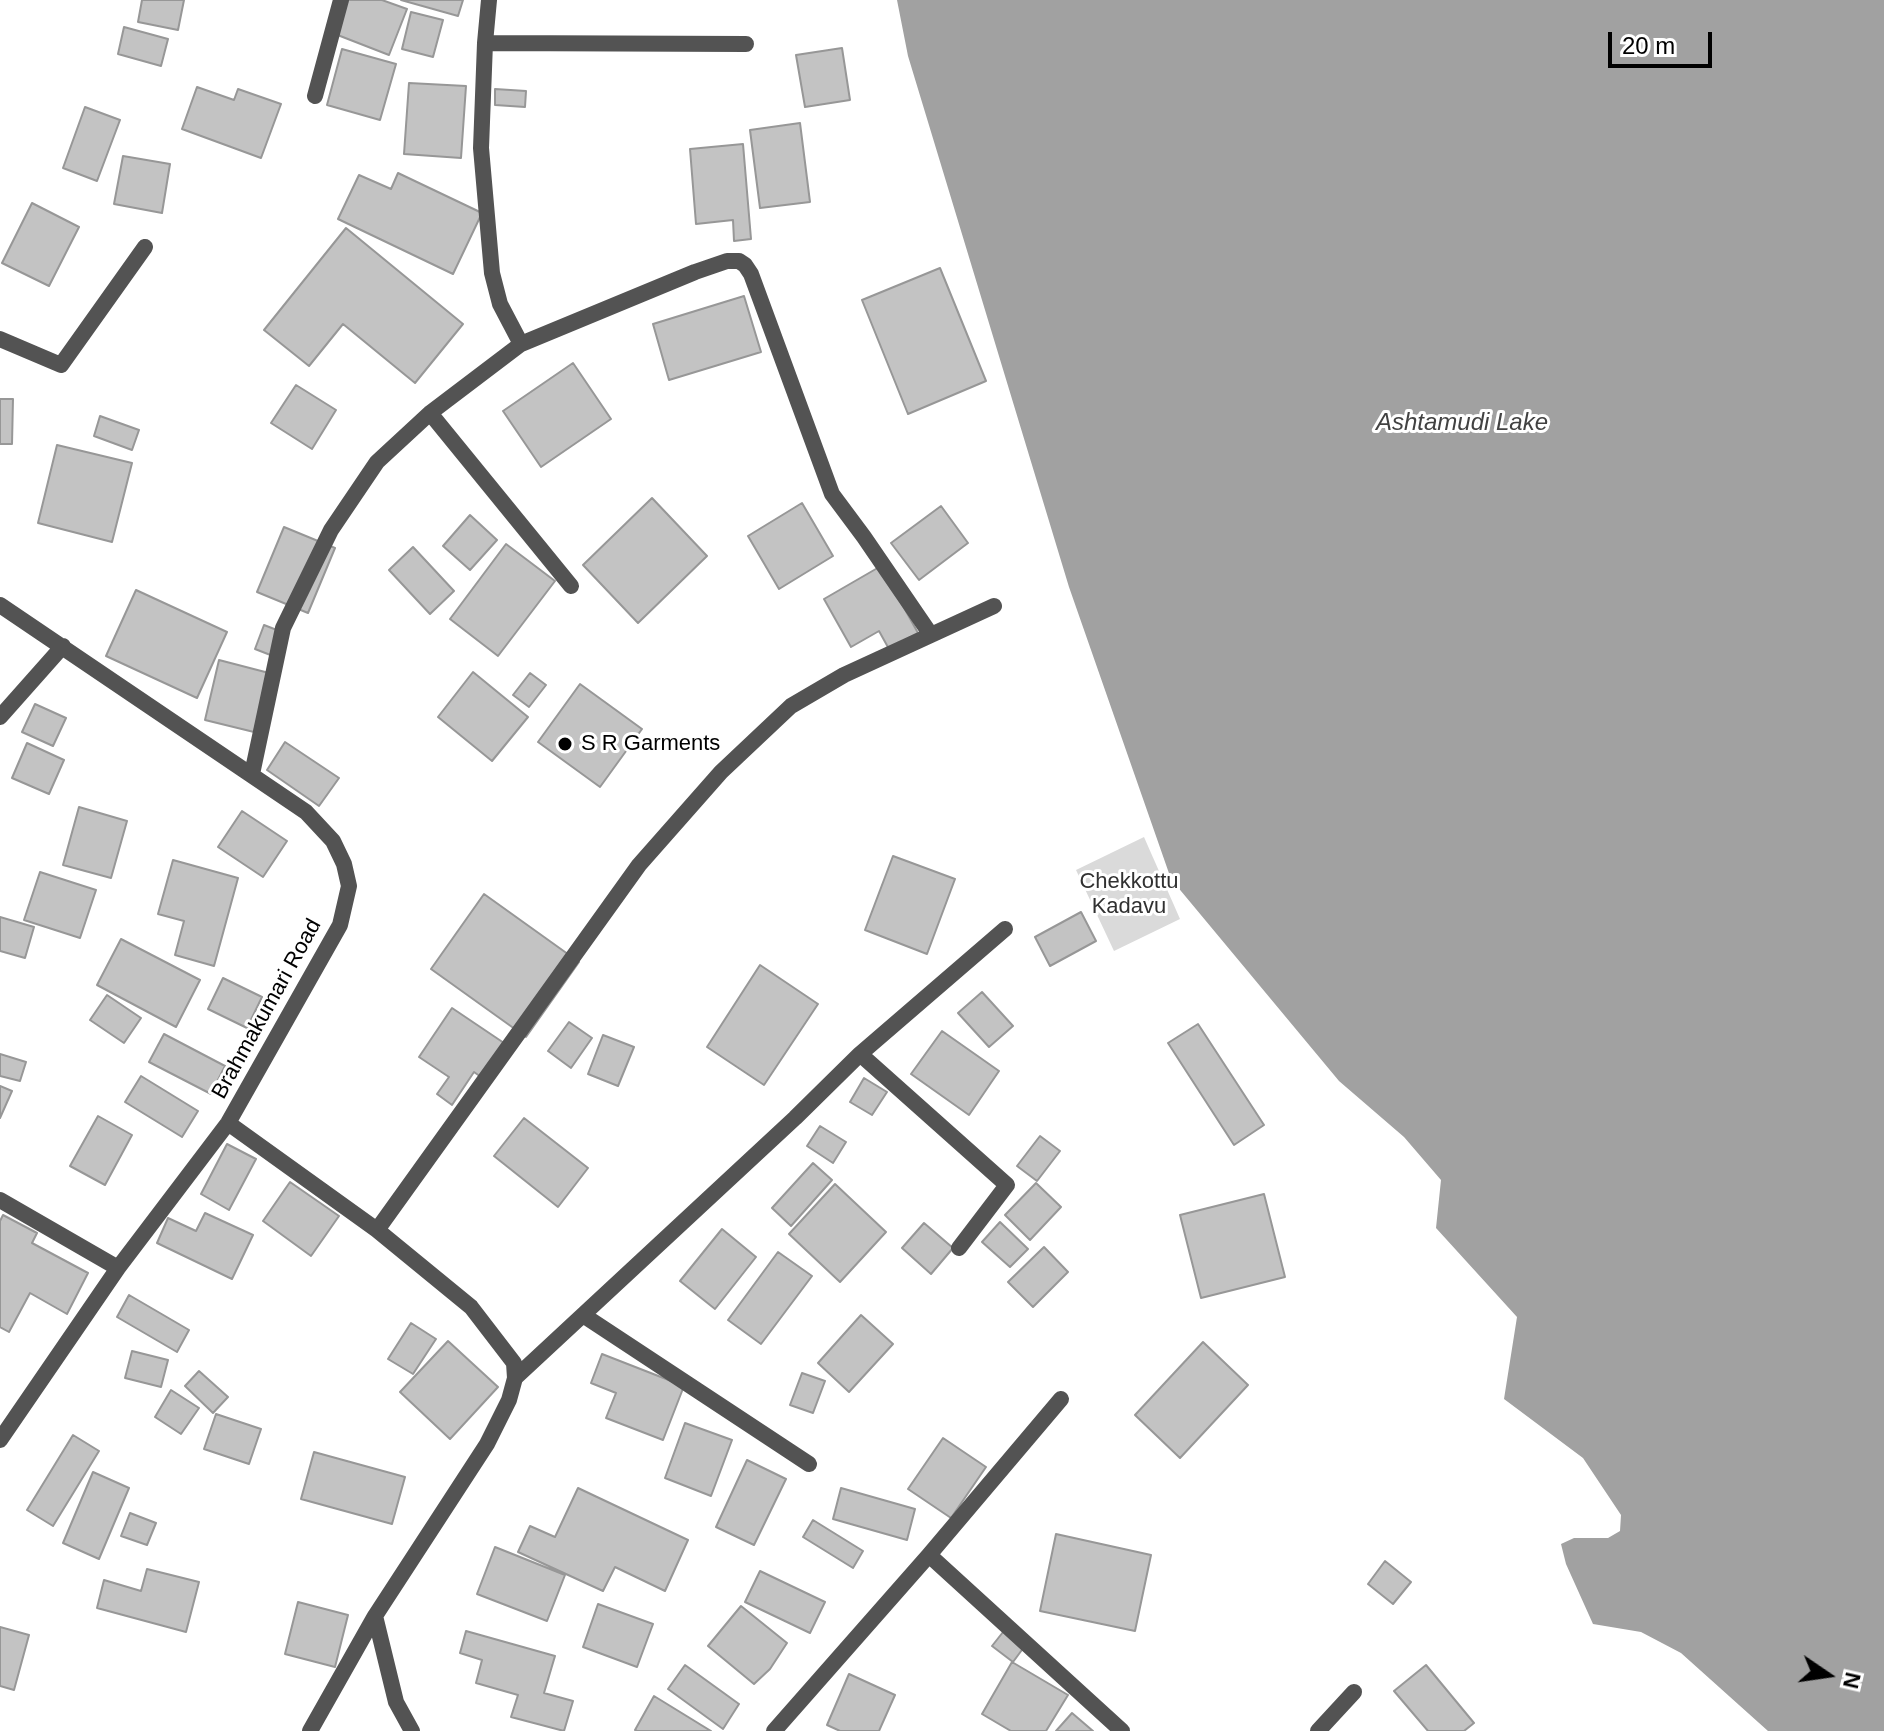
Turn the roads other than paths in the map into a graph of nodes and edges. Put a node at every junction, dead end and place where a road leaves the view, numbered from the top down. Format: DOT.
graph roads {
  1 [pos="341,0"];
  2 [pos="489,0"];
  3 [pos="485,43"];
  4 [pos="746,44"];
  5 [pos="315,96"];
  6 [pos="145,247"];
  7 [pos="0,339"];
  8 [pos="521,344"];
  9 [pos="430,413"];
  10 [pos="571,586"];
  11 [pos="0,605"];
  12 [pos="994,606"];
  13 [pos="931,635"];
  14 [pos="63,646"];
  15 [pos="0,717"];
  16 [pos="252,774"];
  17 [pos="1005,929"];
  18 [pos="860,1054"];
  19 [pos="228,1123"];
  20 [pos="0,1200"];
  21 [pos="377,1230"];
  22 [pos="959,1248"];
  23 [pos="118,1268"];
  24 [pos="583,1315"];
  25 [pos="515,1378"];
  26 [pos="1061,1399"];
  27 [pos="0,1440"];
  28 [pos="809,1464"];
  29 [pos="929,1555"];
  30 [pos="375,1616"];
  31 [pos="1354,1692"];
  32 [pos="310,1731"];
  33 [pos="412,1731"];
  34 [pos="774,1731"];
  35 [pos="1122,1731"];
  36 [pos="1318,1731"];
  1 -- 5 [label="street"];
  2 -- 3 [label="street"];
  3 -- 4 [label="street"];
  3 -- 8 [label="street"];
  6 -- 7 [label="street"];
  8 -- 9 [label="street"];
  8 -- 13 [label="street"];
  9 -- 10 [label="street"];
  9 -- 16 [label="street"];
  11 -- 14 [label="street, Brahmakumari Road"];
  12 -- 13 [label="street"];
  13 -- 21 [label="street"];
  14 -- 15 [label="street"];
  14 -- 16 [label="street, Brahmakumari Road"];
  16 -- 19 [label="street, Brahmakumari Road"];
  17 -- 18 [label="street"];
  18 -- 22 [label="street"];
  18 -- 24 [label="street"];
  19 -- 21 [label="street"];
  19 -- 23 [label="street, Brahmakumari Road"];
  20 -- 23 [label="street"];
  21 -- 25 [label="street"];
  23 -- 27 [label="street, Brahmakumari Road"];
  24 -- 25 [label="street"];
  24 -- 28 [label="street"];
  25 -- 30 [label="street"];
  26 -- 29 [label="street"];
  29 -- 34 [label="street"];
  29 -- 35 [label="street"];
  30 -- 32 [label="street"];
  30 -- 33 [label="street"];
  31 -- 36 [label="street"];
}
